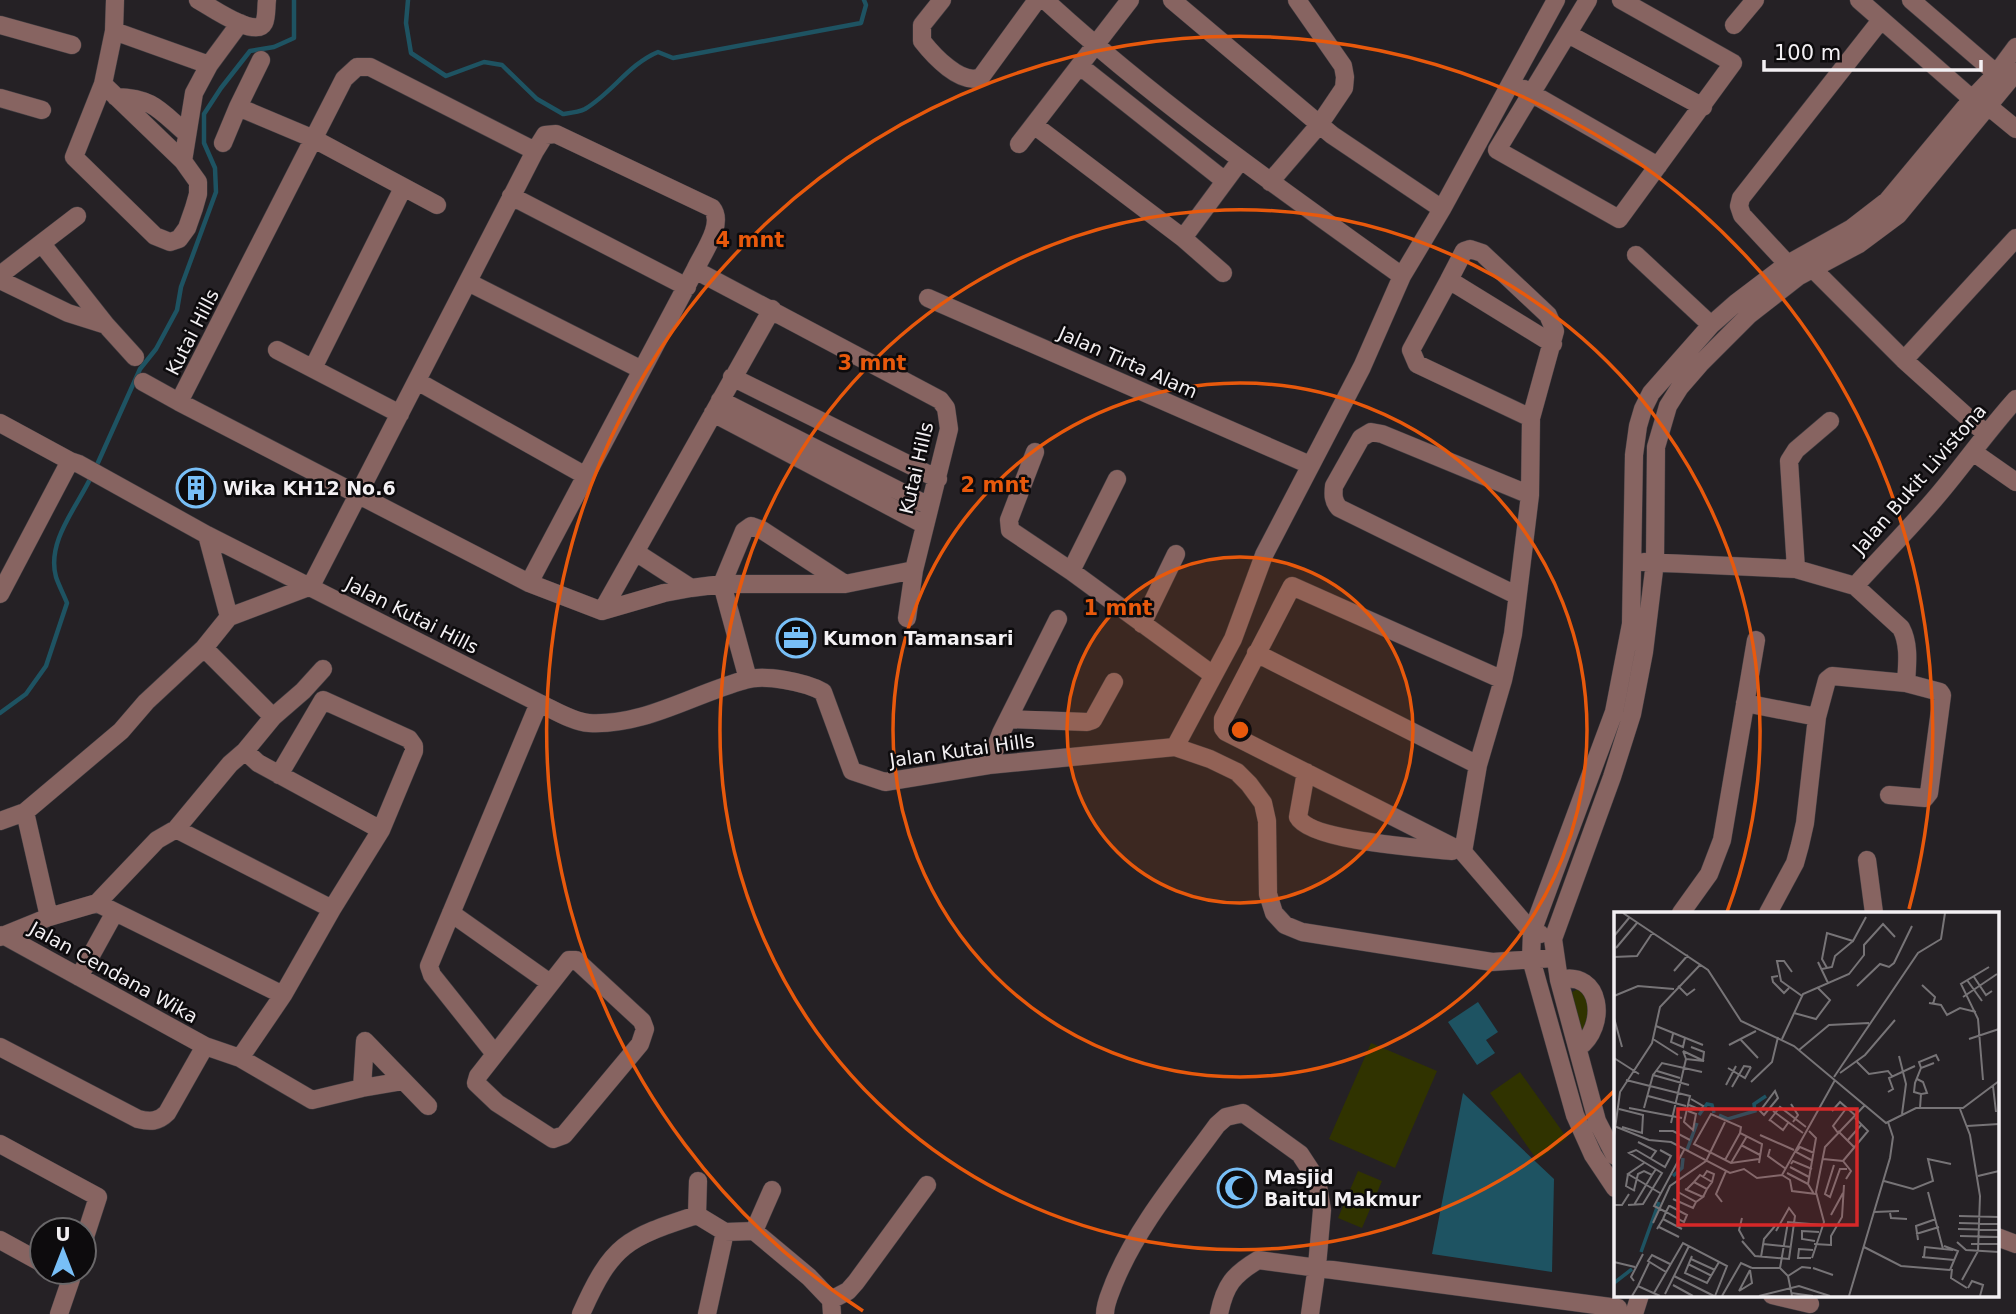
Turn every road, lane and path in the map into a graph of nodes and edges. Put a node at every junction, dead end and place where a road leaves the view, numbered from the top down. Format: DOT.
graph roads {
  1 [pos="115,0"];
  2 [pos="198,0"];
  3 [pos="267,0"];
  4 [pos="942,0"];
  5 [pos="1037,0"];
  6 [pos="1045,0"];
  7 [pos="1130,0"];
  8 [pos="1172,0"];
  9 [pos="1297,0"];
  10 [pos="1556,0"];
  11 [pos="1588,0"];
  12 [pos="1621,0"];
  13 [pos="1755,0"];
  14 [pos="1859,0"];
  15 [pos="1911,0"];
  16 [pos="1881,20"];
  17 [pos="240,23"];
  18 [pos="1734,24"];
  19 [pos="0,25"];
  20 [pos="114,31"];
  21 [pos="1568,34"];
  22 [pos="72,45"];
  23 [pos="1095,46"];
  24 [pos="2016,47"];
  25 [pos="261,61"];
  26 [pos="209,65"];
  27 [pos="1080,66"];
  28 [pos="2007,76"];
  29 [pos="1511,82"];
  30 [pos="110,90"];
  31 [pos="1533,94"];
  32 [pos="0,98"];
  33 [pos="1984,98"];
  34 [pos="238,107"];
  35 [pos="1703,107"];
  36 [pos="42,110"];
  37 [pos="1034,125"];
  38 [pos="1319,125"];
  39 [pos="2016,130"];
  40 [pos="187,134"];
  41 [pos="314,139"];
  42 [pos="223,143"];
  43 [pos="1019,144"];
  44 [pos="535,151"];
  45 [pos="183,161"];
  46 [pos="1240,161"];
  47 [pos="1658,166"];
  48 [pos="1225,181"];
  49 [pos="1270,182"];
  50 [pos="403,188"];
  51 [pos="511,197"];
  52 [pos="438,205"];
  53 [pos="1442,209"];
  54 [pos="77,216"];
  55 [pos="1183,238"];
  56 [pos="2016,238"];
  57 [pos="42,244"];
  58 [pos="1636,255"];
  59 [pos="1800,266"];
  60 [pos="695,270"];
  61 [pos="1223,273"];
  62 [pos="0,275"];
  63 [pos="1402,276"];
  64 [pos="0,280"];
  65 [pos="1449,280"];
  66 [pos="468,282"];
  67 [pos="687,287"];
  68 [pos="928,298"];
  69 [pos="772,309"];
  70 [pos="106,325"];
  71 [pos="1711,325"];
  72 [pos="1553,344"];
  73 [pos="277,349"];
  74 [pos="135,357"];
  75 [pos="1904,360"];
  76 [pos="313,368"];
  77 [pos="642,370"];
  78 [pos="732,377"];
  79 [pos="417,381"];
  80 [pos="143,382"];
  81 [pos="1651,393"];
  82 [pos="2016,399"];
  83 [pos="179,402"];
  84 [pos="1668,406"];
  85 [pos="716,407"];
  86 [pos="400,414"];
  87 [pos="1531,418"];
  88 [pos="1830,421"];
  89 [pos="0,424"];
  90 [pos="1985,433"];
  91 [pos="1035,452"];
  92 [pos="1973,453"];
  93 [pos="75,462"];
  94 [pos="1310,465"];
  95 [pos="586,476"];
  96 [pos="937,479"];
  97 [pos="1117,479"];
  98 [pos="2016,482"];
  99 [pos="359,494"];
  100 [pos="1530,495"];
  101 [pos="929,506"];
  102 [pos="925,525"];
  103 [pos="206,535"];
  104 [pos="637,553"];
  105 [pos="1176,554"];
  106 [pos="1633,562"];
  107 [pos="1655,562"];
  108 [pos="1796,569"];
  109 [pos="914,570"];
  110 [pos="1071,571"];
  111 [pos="3,582"];
  112 [pos="529,583"];
  113 [pos="722,584"];
  114 [pos="845,584"];
  115 [pos="311,586"];
  116 [pos="1855,586"];
  117 [pos="691,587"];
  118 [pos="1516,595"];
  119 [pos="602,611"];
  120 [pos="229,617"];
  121 [pos="907,618"];
  122 [pos="1058,619"];
  123 [pos="1142,624"];
  124 [pos="1756,640"];
  125 [pos="204,648"];
  126 [pos="1256,653"];
  127 [pos="323,669"];
  128 [pos="1213,676"];
  129 [pos="748,678"];
  130 [pos="1503,680"];
  131 [pos="1114,682"];
  132 [pos="1906,683"];
  133 [pos="303,691"];
  134 [pos="323,700"];
  135 [pos="1745,703"];
  136 [pos="539,704"];
  137 [pos="273,717"];
  138 [pos="1817,717"];
  139 [pos="1008,719"];
  140 [pos="1175,747"];
  141 [pos="245,751"];
  142 [pos="989,765"];
  143 [pos="1478,765"];
  144 [pos="1306,772"];
  145 [pos="279,775"];
  146 [pos="1889,795"];
  147 [pos="25,812"];
  148 [pos="0,821"];
  149 [pos="176,829"];
  150 [pos="381,830"];
  151 [pos="1463,852"];
  152 [pos="1867,860"];
  153 [pos="97,903"];
  154 [pos="332,909"];
  155 [pos="115,912"];
  156 [pos="1682,912"];
  157 [pos="1769,912"];
  158 [pos="1874,912"];
  159 [pos="451,913"];
  160 [pos="49,917"];
  161 [pos="1532,932"];
  162 [pos="1,936"];
  163 [pos="1553,939"];
  164 [pos="1554,958"];
  165 [pos="1531,959"];
  166 [pos="79,977"];
  167 [pos="1559,980"];
  168 [pos="550,983"];
  169 [pos="283,995"];
  170 [pos="205,1046"];
  171 [pos="0,1047"];
  172 [pos="1578,1048"];
  173 [pos="495,1054"];
  174 [pos="240,1058"];
  175 [pos="403,1081"];
  176 [pos="362,1088"];
  177 [pos="429,1106"];
  178 [pos="0,1144"];
  179 [pos="1614,1154"];
  180 [pos="698,1181"];
  181 [pos="927,1185"];
  182 [pos="1614,1186"];
  183 [pos="772,1190"];
  184 [pos="697,1215"];
  185 [pos="92,1216"];
  186 [pos="754,1231"];
  187 [pos="725,1232"];
  188 [pos="1998,1237"];
  189 [pos="0,1240"];
  190 [pos="2016,1244"];
  191 [pos="28,1255"];
  192 [pos="1317,1266"];
  193 [pos="65,1286"];
  194 [pos="1639,1296"];
  195 [pos="1776,1296"];
  196 [pos="1810,1304"];
  197 [pos="831,1307"];
  198 [pos="1623,1308"];
  199 [pos="1103,1311"];
  200 [pos="59,1314"];
  201 [pos="581,1314"];
  202 [pos="707,1314"];
  203 [pos="1219,1314"];
  204 [pos="1310,1314"];
  1 -- 20 [label="street"];
  2 -- 17 [label="street"];
  3 -- 17 [label="street"];
  4 -- 5 [label="street"];
  6 -- 23 [label="street"];
  7 -- 23 [label="street"];
  8 -- 38 [label="street"];
  9 -- 38 [label="street"];
  10 -- 29 [label="street"];
  11 -- 21 [label="street"];
  12 -- 35 [label="street"];
  13 -- 18 [label="street"];
  14 -- 16 [label="street"];
  15 -- 28 [label="street"];
  16 -- 33 [label="street"];
  16 -- 59 [label="street"];
  17 -- 26 [label="street"];
  19 -- 22 [label="street"];
  20 -- 26 [label="street"];
  20 -- 30 [label="street"];
  21 -- 31 [label="street"];
  21 -- 35 [label="street"];
  23 -- 27 [label="street"];
  23 -- 46 [label="street"];
  24 -- 28 [label="street"];
  25 -- 34 [label="street"];
  26 -- 40 [label="street"];
  27 -- 37 [label="street"];
  27 -- 48 [label="street"];
  28 -- 33 [label="street"];
  29 -- 31 [label="street"];
  29 -- 53 [label="street"];
  30 -- 40 [label="street"];
  30 -- 45 [label="street"];
  30 -- 45 [label="street"];
  31 -- 47 [label="street"];
  31 -- 47 [label="street"];
  32 -- 36 [label="street"];
  33 -- 39 [label="street"];
  33 -- 59 [label="street"];
  34 -- 41 [label="street"];
  34 -- 42 [label="street"];
  35 -- 47 [label="street"];
  37 -- 43 [label="street"];
  37 -- 55 [label="street"];
  38 -- 49 [label="street"];
  38 -- 53 [label="street"];
  40 -- 45 [label="street"];
  41 -- 44 [label="street, Kutai Hills"];
  41 -- 50 [label="street"];
  41 -- 83 [label="street, Kutai Hills"];
  44 -- 51 [label="street"];
  44 -- 60 [label="street"];
  46 -- 48 [label="street"];
  46 -- 49 [label="street"];
  48 -- 55 [label="street"];
  49 -- 63 [label="street"];
  50 -- 52 [label="street"];
  50 -- 76 [label="street"];
  51 -- 66 [label="street"];
  51 -- 67 [label="street"];
  53 -- 63 [label="street"];
  54 -- 57 [label="street"];
  55 -- 61 [label="street"];
  56 -- 75 [label="street"];
  57 -- 62 [label="street"];
  57 -- 70 [label="street"];
  58 -- 71 [label="street"];
  59 -- 71 [label="street"];
  59 -- 75 [label="street"];
  59 -- 84 [label="street"];
  60 -- 67 [label="street"];
  60 -- 69 [label="street, Kutai Hills"];
  63 -- 94 [label="street"];
  64 -- 70 [label="street"];
  65 -- 72 [label="street"];
  65 -- 72 [label="street"];
  65 -- 87 [label="street"];
  66 -- 77 [label="street"];
  66 -- 79 [label="street"];
  67 -- 77 [label="street"];
  68 -- 94 [label="street, Jalan Tirta Alam"];
  69 -- 78 [label="street"];
  69 -- 96 [label="street, Kutai Hills"];
  70 -- 74 [label="street"];
  71 -- 81 [label="street"];
  72 -- 87 [label="street"];
  73 -- 76 [label="street"];
  75 -- 90 [label="street"];
  76 -- 86 [label="street"];
  77 -- 95 [label="street"];
  78 -- 85 [label="street"];
  78 -- 96 [label="street"];
  79 -- 86 [label="street"];
  79 -- 95 [label="street"];
  80 -- 83 [label="street"];
  81 -- 84 [label="street"];
  81 -- 106 [label="street"];
  82 -- 90 [label="street, Jalan Bukit Livistona"];
  83 -- 99 [label="street, Kutai Hills"];
  84 -- 107 [label="street"];
  85 -- 101 [label="street"];
  85 -- 102 [label="street"];
  85 -- 104 [label="street"];
  86 -- 99 [label="street"];
  87 -- 100 [label="street"];
  88 -- 108 [label="street"];
  89 -- 93 [label="street"];
  90 -- 92 [label="street, Jalan Bukit Livistona"];
  91 -- 110 [label="street"];
  92 -- 98 [label="street"];
  92 -- 116 [label="street, Jalan Bukit Livistona"];
  93 -- 103 [label="street, Jalan Kutai Hills"];
  93 -- 111 [label="street"];
  94 -- 128 [label="street"];
  95 -- 112 [label="street"];
  96 -- 101 [label="street, Kutai Hills"];
  97 -- 110 [label="street"];
  99 -- 112 [label="street, Kutai Hills"];
  99 -- 115 [label="street"];
  100 -- 118 [label="street"];
  100 -- 118 [label="street"];
  101 -- 102 [label="street, Kutai Hills"];
  102 -- 109 [label="street, Kutai Hills"];
  103 -- 115 [label="street, Jalan Kutai Hills"];
  103 -- 120 [label="street"];
  104 -- 117 [label="street"];
  104 -- 119 [label="street"];
  105 -- 123 [label="street"];
  106 -- 107 [label="street"];
  106 -- 161 [label="street"];
  107 -- 108 [label="street"];
  107 -- 163 [label="street"];
  108 -- 116 [label="street"];
  109 -- 114 [label="street"];
  109 -- 121 [label="street, Kutai Hills"];
  110 -- 123 [label="street"];
  112 -- 119 [label="street, Kutai Hills"];
  113 -- 114 [label="street"];
  113 -- 114 [label="street"];
  113 -- 117 [label="street"];
  113 -- 129 [label="street"];
  115 -- 120 [label="street"];
  115 -- 136 [label="street, Jalan Kutai Hills"];
  116 -- 132 [label="street"];
  117 -- 119 [label="street"];
  118 -- 130 [label="street"];
  120 -- 125 [label="street"];
  122 -- 139 [label="street"];
  123 -- 128 [label="street"];
  124 -- 135 [label="street"];
  125 -- 137 [label="street"];
  125 -- 147 [label="street"];
  126 -- 130 [label="street"];
  126 -- 143 [label="street"];
  126 -- 144 [label="street"];
  127 -- 133 [label="street"];
  128 -- 140 [label="street"];
  129 -- 136 [label="street, Jalan Kutai Hills"];
  129 -- 142 [label="street, Jalan Kutai Hills"];
  130 -- 143 [label="street"];
  131 -- 139 [label="street"];
  132 -- 138 [label="street"];
  132 -- 146 [label="street"];
  133 -- 134 [label="street"];
  133 -- 137 [label="street"];
  134 -- 145 [label="street"];
  134 -- 150 [label="street"];
  135 -- 138 [label="street"];
  135 -- 156 [label="street"];
  136 -- 159 [label="street"];
  137 -- 141 [label="street"];
  138 -- 157 [label="street"];
  139 -- 142 [label="street"];
  140 -- 142 [label="street, Jalan Kutai Hills"];
  140 -- 165 [label="street, Jalan Kutai Hills"];
  141 -- 145 [label="street"];
  141 -- 149 [label="street"];
  143 -- 151 [label="street"];
  144 -- 151 [label="street"];
  144 -- 151 [label="street"];
  145 -- 150 [label="street"];
  147 -- 148 [label="street"];
  147 -- 160 [label="street, Jalan Cendana Wika"];
  149 -- 153 [label="street"];
  149 -- 154 [label="street"];
  150 -- 154 [label="street"];
  151 -- 161 [label="street"];
  152 -- 158 [label="street"];
  153 -- 155 [label="street"];
  153 -- 160 [label="street, Jalan Cendana Wika"];
  154 -- 169 [label="street"];
  155 -- 166 [label="street"];
  155 -- 169 [label="street"];
  159 -- 168 [label="street"];
  159 -- 173 [label="street"];
  160 -- 162 [label="street, Jalan Cendana Wika"];
  161 -- 163 [label="street"];
  161 -- 165 [label="street"];
  162 -- 166 [label="street, Jalan Cendana Wika"];
  163 -- 164 [label="street"];
  164 -- 165 [label="street"];
  164 -- 167 [label="street"];
  165 -- 182 [label="street"];
  166 -- 170 [label="street, Jalan Cendana Wika"];
  167 -- 172 [label="street"];
  167 -- 172 [label="street"];
  168 -- 173 [label="street"];
  168 -- 173 [label="street"];
  169 -- 174 [label="street"];
  170 -- 171 [label="street, Jalan Cendana Wika"];
  170 -- 174 [label="street, Jalan Cendana Wika"];
  172 -- 179 [label="street"];
  174 -- 176 [label="street, Jalan Cendana Wika"];
  175 -- 176 [label="street, Jalan Cendana Wika"];
  175 -- 176 [label="street"];
  175 -- 177 [label="street"];
  178 -- 185 [label="street"];
  180 -- 184 [label="street"];
  181 -- 197 [label="street"];
  183 -- 186 [label="street"];
  184 -- 187 [label="street"];
  184 -- 201 [label="street"];
  186 -- 187 [label="street"];
  186 -- 197 [label="street"];
  187 -- 202 [label="street"];
  188 -- 190 [label="street"];
  189 -- 191 [label="street"];
  192 -- 198 [label="street"];
  192 -- 199 [label="street"];
  192 -- 203 [label="street"];
  192 -- 204 [label="street"];
  193 -- 200 [label="street"];
  194 -- 198 [label="street"];
  195 -- 196 [label="street"];
}
